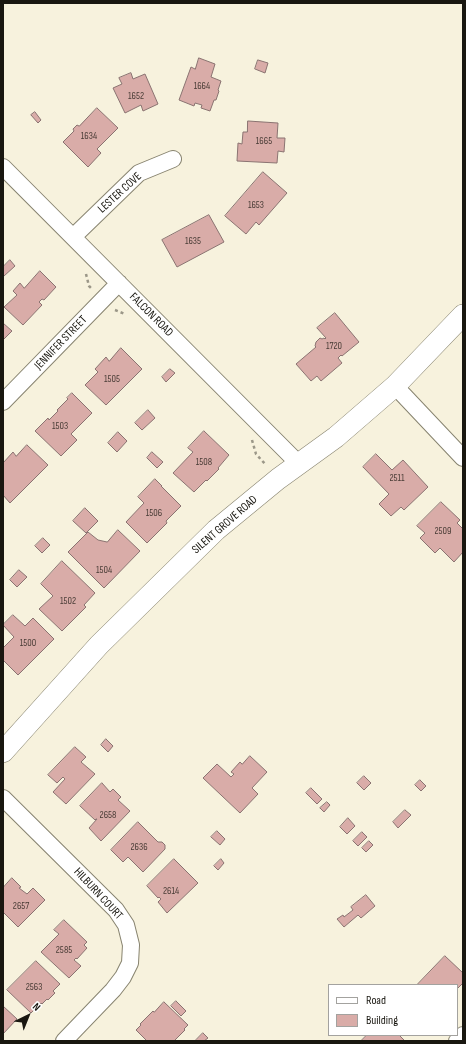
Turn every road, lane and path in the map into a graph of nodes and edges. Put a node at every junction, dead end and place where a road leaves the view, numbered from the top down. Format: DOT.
graph roads {
  1 [pos="174,159"];
  2 [pos="3,167"];
  3 [pos="73,237"];
  4 [pos="119,283"];
  5 [pos="463,315"];
  6 [pos="394,386"];
  7 [pos="3,402"];
  8 [pos="463,458"];
  9 [pos="299,464"];
  10 [pos="3,752"];
  11 [pos="3,798"];
  12 [pos="463,1035"];
  13 [pos="64,1041"];
  14 [pos="457,1041"];
  1 -- 3 [label="street, LESTER COVE"];
  2 -- 3 [label="street, FALCON ROAD"];
  3 -- 4 [label="street, FALCON ROAD"];
  4 -- 7 [label="street, JENNIFER STREET"];
  4 -- 9 [label="street, FALCON ROAD"];
  5 -- 6 [label="street, SILENT GROVE ROAD"];
  6 -- 8 [label="street"];
  6 -- 9 [label="street, SILENT GROVE ROAD"];
  9 -- 10 [label="street, SILENT GROVE ROAD"];
  11 -- 13 [label="street, HILBURN COURT"];
  12 -- 14 [label="street"];
}
